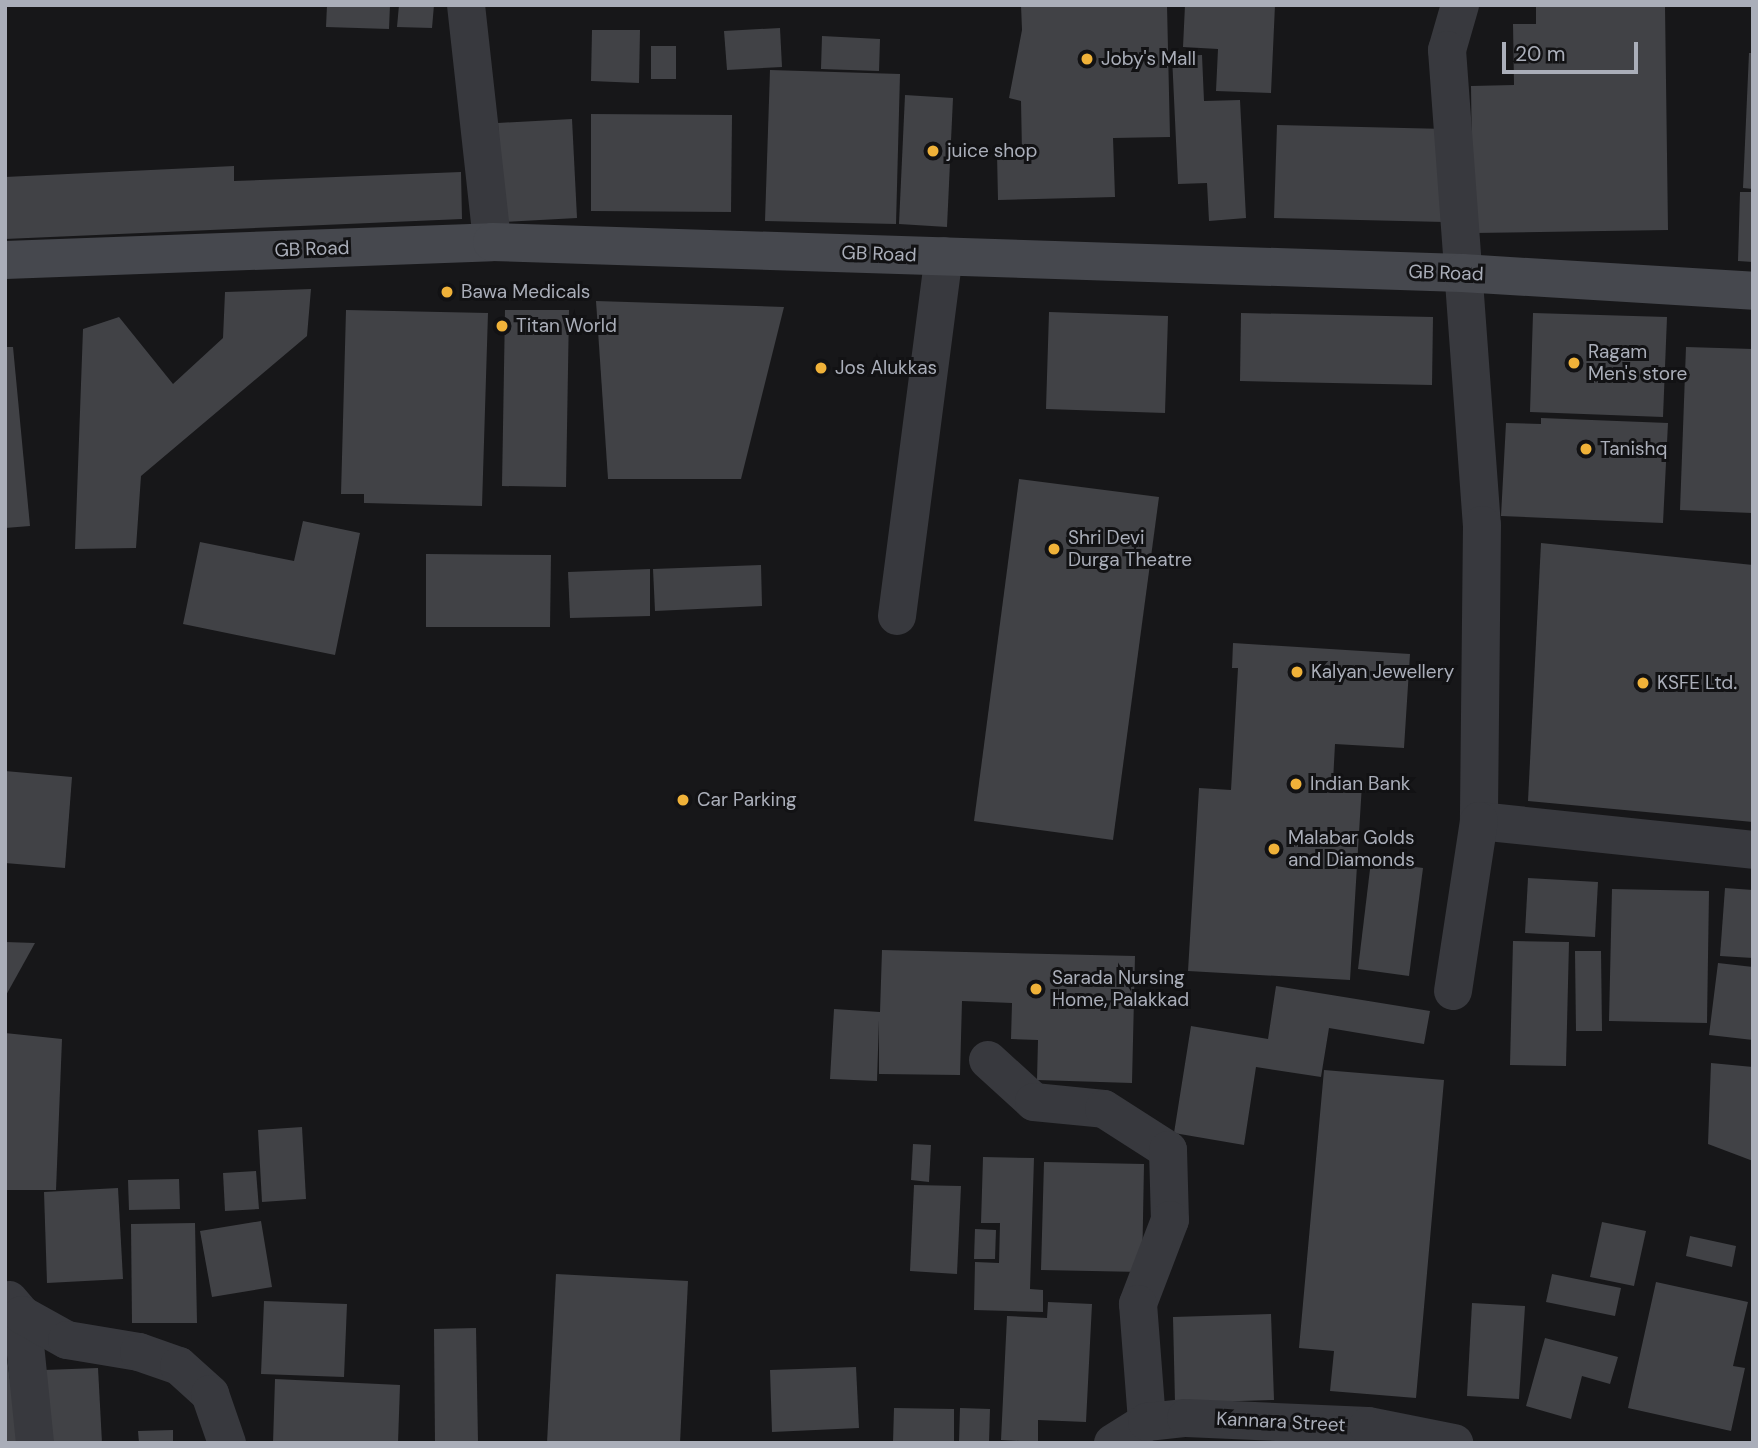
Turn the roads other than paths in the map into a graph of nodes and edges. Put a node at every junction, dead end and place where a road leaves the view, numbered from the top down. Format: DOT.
graph roads {
  1 [pos="466,5"];
  2 [pos="1460,5"];
  3 [pos="492,242"];
  4 [pos="944,256"];
  5 [pos="5,260"];
  6 [pos="1462,273"];
  7 [pos="1753,291"];
  8 [pos="897,616"];
  9 [pos="1479,821"];
  10 [pos="1753,850"];
  11 [pos="1453,991"];
  12 [pos="988,1060"];
  13 [pos="14,1305"];
  14 [pos="1147,1422"];
  15 [pos="35,1443"];
  16 [pos="227,1443"];
  17 [pos="1113,1443"];
  18 [pos="1454,1443"];
  1 -- 3 [label="street"];
  2 -- 6 [label="street"];
  3 -- 4 [label="street, GB Road"];
  3 -- 5 [label="street, GB Road"];
  4 -- 6 [label="street, GB Road"];
  4 -- 8 [label="street"];
  6 -- 7 [label="street, GB Road"];
  6 -- 9 [label="street"];
  9 -- 10 [label="street"];
  9 -- 11 [label="street"];
  12 -- 14 [label="street"];
  13 -- 15 [label="street"];
  13 -- 16 [label="street"];
  14 -- 17 [label="street, Kannara Street"];
  14 -- 18 [label="street, Kannara Street"];
}
